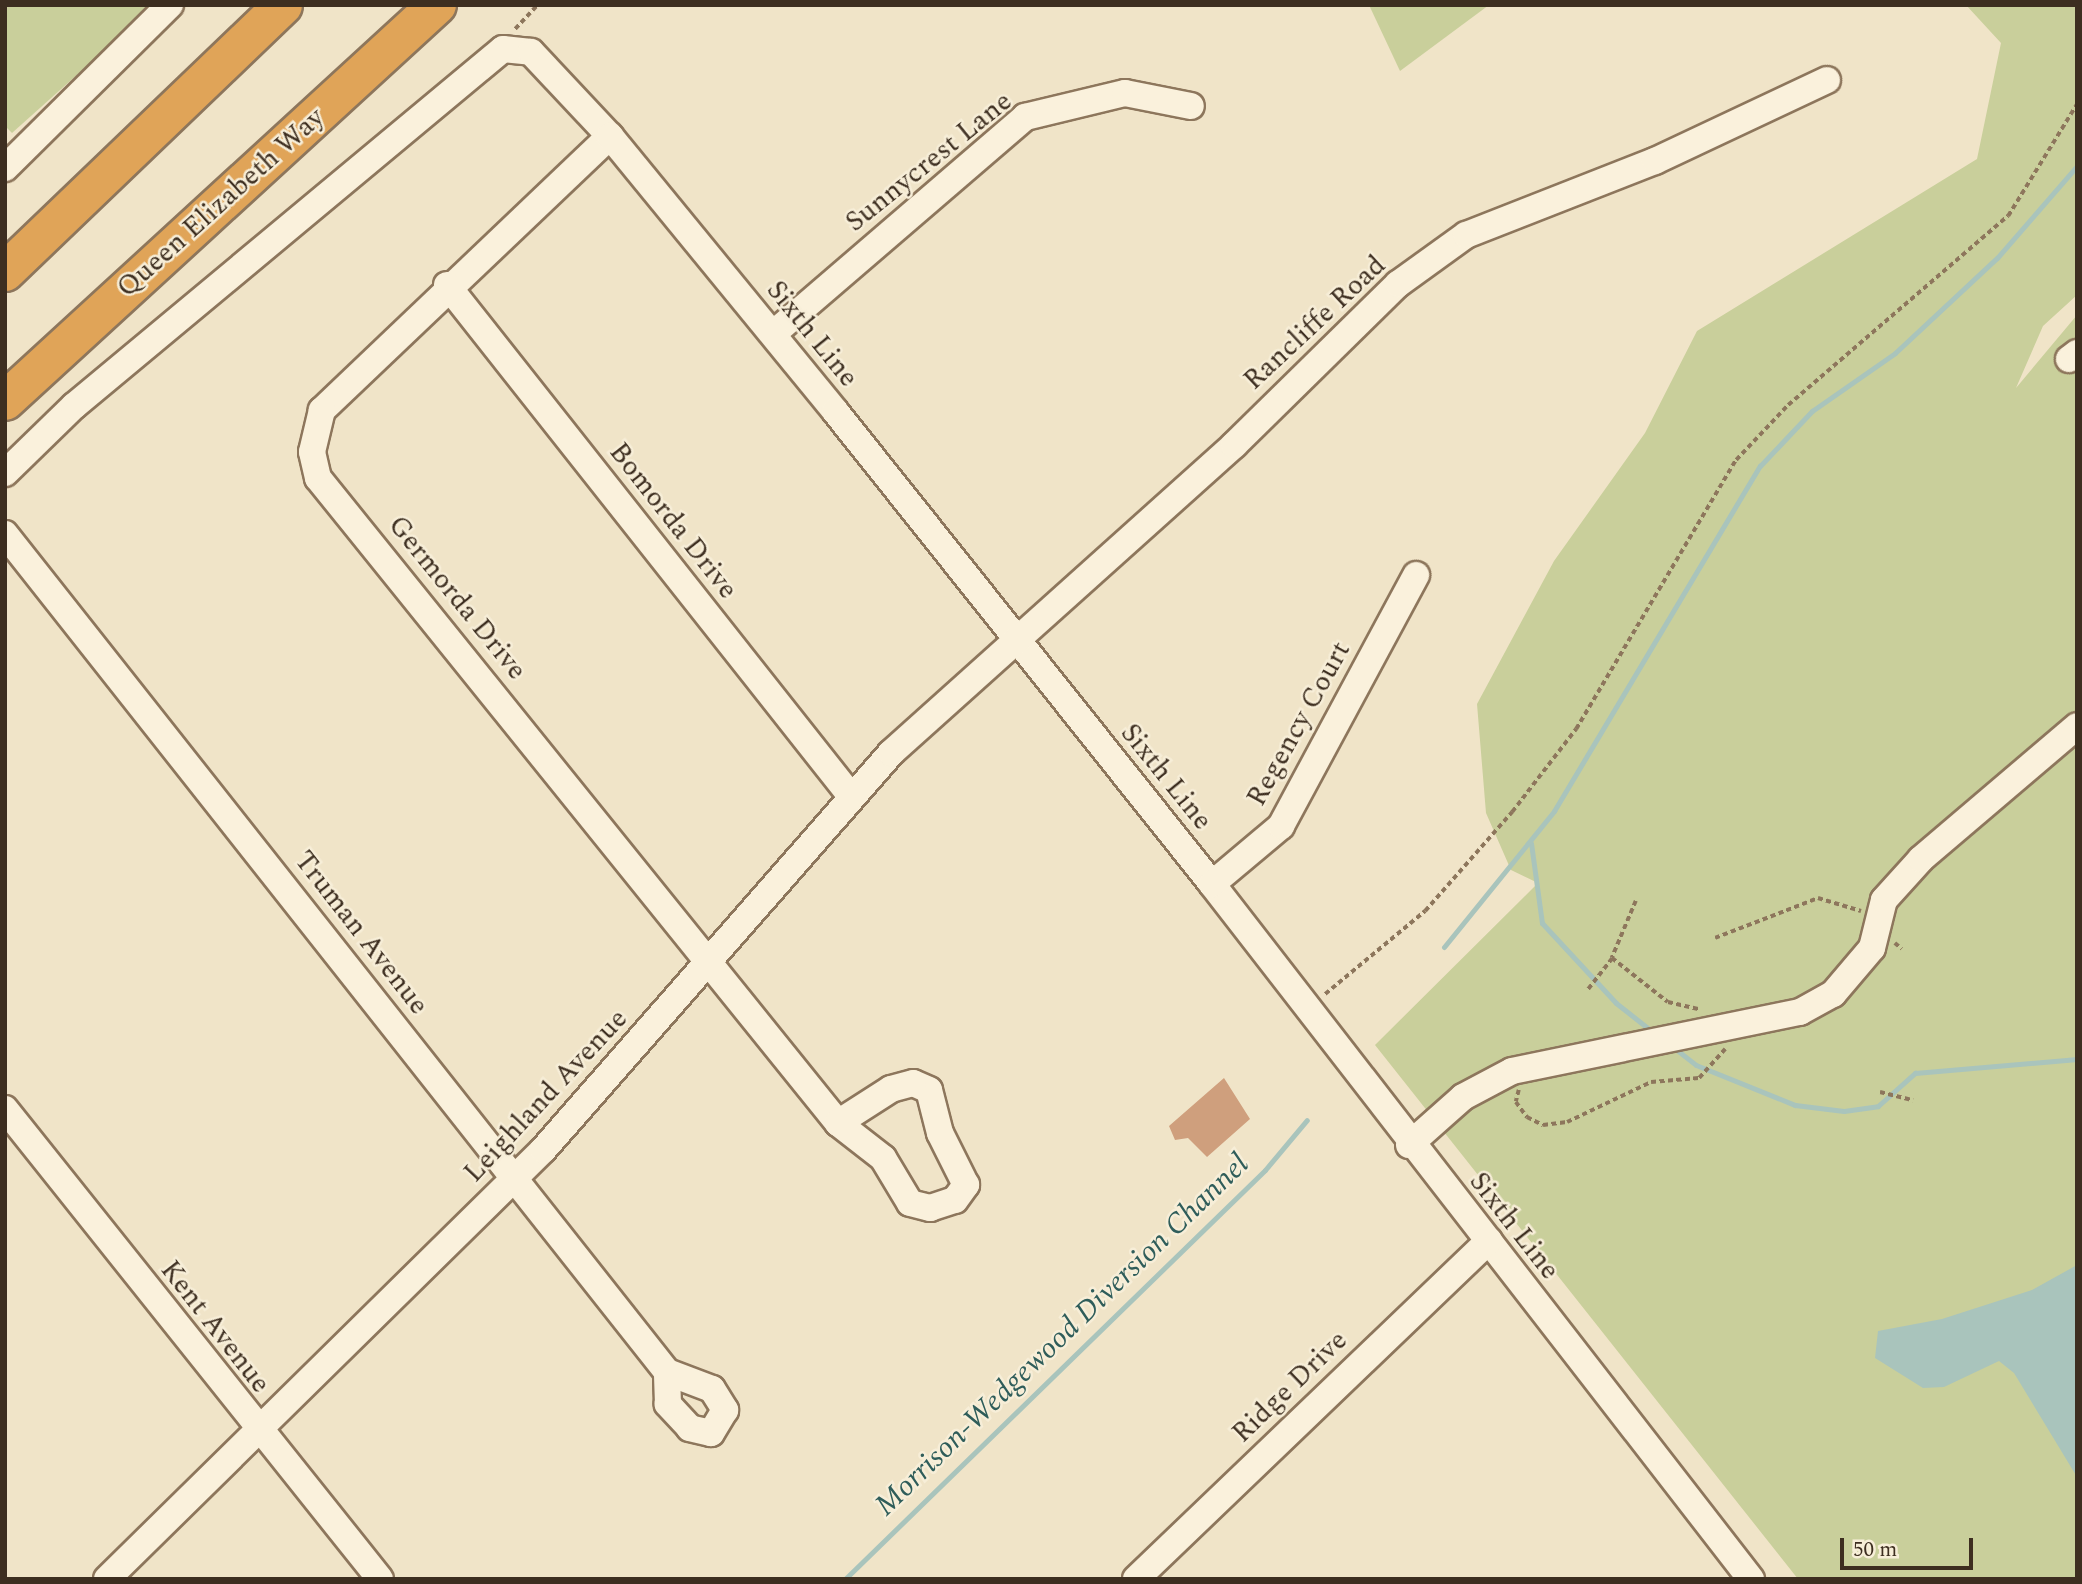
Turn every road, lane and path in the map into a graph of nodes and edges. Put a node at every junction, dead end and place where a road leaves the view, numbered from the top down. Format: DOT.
graph roads {
  1 [pos="170,5"];
  2 [pos="284,5"];
  3 [pos="437,5"];
  4 [pos="537,5"];
  5 [pos="503,49"];
  6 [pos="1827,80"];
  7 [pos="2077,104"];
  8 [pos="1191,106"];
  9 [pos="610,136"];
  10 [pos="5,169"];
  11 [pos="5,272"];
  12 [pos="447,285"];
  13 [pos="773,334"];
  14 [pos="5,401"];
  15 [pos="5,473"];
  16 [pos="5,534"];
  17 [pos="1416,575"];
  18 [pos="1015,642"];
  19 [pos="2077,726"];
  20 [pos="850,795"];
  21 [pos="1212,884"];
  22 [pos="1636,901"];
  23 [pos="1879,918"];
  24 [pos="1716,938"];
  25 [pos="1902,949"];
  26 [pos="1612,958"];
  27 [pos="712,961"];
  28 [pos="1588,989"];
  29 [pos="1307,1009"];
  30 [pos="1706,1009"];
  31 [pos="1765,1018"];
  32 [pos="1525,1068"];
  33 [pos="1880,1092"];
  34 [pos="1913,1100"];
  35 [pos="5,1109"];
  36 [pos="838,1123"];
  37 [pos="1409,1145"];
  38 [pos="516,1178"];
  39 [pos="1489,1240"];
  40 [pos="667,1371"];
  41 [pos="256,1430"];
  42 [pos="107,1579"];
  43 [pos="380,1579"];
  44 [pos="1136,1579"];
  45 [pos="1751,1579"];
  1 -- 10 [label="street"];
  2 -- 11 [label="highway"];
  3 -- 14 [label="highway, Queen Elizabeth Way"];
  4 -- 5 [label="path"];
  5 -- 9 [label="street, Sixth Line"];
  5 -- 15 [label="street"];
  6 -- 18 [label="street, Rancliffe Road"];
  7 -- 29 [label="path"];
  8 -- 13 [label="street, Sunnycrest Lane"];
  9 -- 12 [label="street, Germorda Drive"];
  9 -- 13 [label="street, Sixth Line"];
  12 -- 20 [label="street, Bomorda Drive"];
  12 -- 27 [label="street, Germorda Drive"];
  13 -- 18 [label="street, Sixth Line"];
  16 -- 38 [label="street, Truman Avenue"];
  17 -- 21 [label="street, Regency Court"];
  18 -- 20 [label="street, Leighland Avenue"];
  18 -- 21 [label="street, Sixth Line"];
  19 -- 23 [label="street"];
  20 -- 27 [label="street, Leighland Avenue"];
  21 -- 29 [label="street, Sixth Line"];
  22 -- 26 [label="path"];
  23 -- 24 [label="path"];
  23 -- 25 [label="path"];
  23 -- 31 [label="street"];
  26 -- 28 [label="path"];
  26 -- 30 [label="path"];
  27 -- 36 [label="street, Germorda Drive"];
  27 -- 38 [label="street, Leighland Avenue"];
  29 -- 37 [label="street, Sixth Line"];
  31 -- 32 [label="street"];
  31 -- 32 [label="path"];
  32 -- 37 [label="street"];
  33 -- 34 [label="path"];
  35 -- 41 [label="street, Kent Avenue"];
  36 -- 36 [label="street, Germorda Drive"];
  37 -- 39 [label="street, Sixth Line"];
  38 -- 40 [label="street, Truman Avenue"];
  38 -- 41 [label="street, Leighland Avenue"];
  39 -- 44 [label="street, Ridge Drive"];
  39 -- 45 [label="street, Sixth Line"];
  41 -- 42 [label="street, Leighland Avenue"];
  41 -- 43 [label="street, Kent Avenue"];
}
